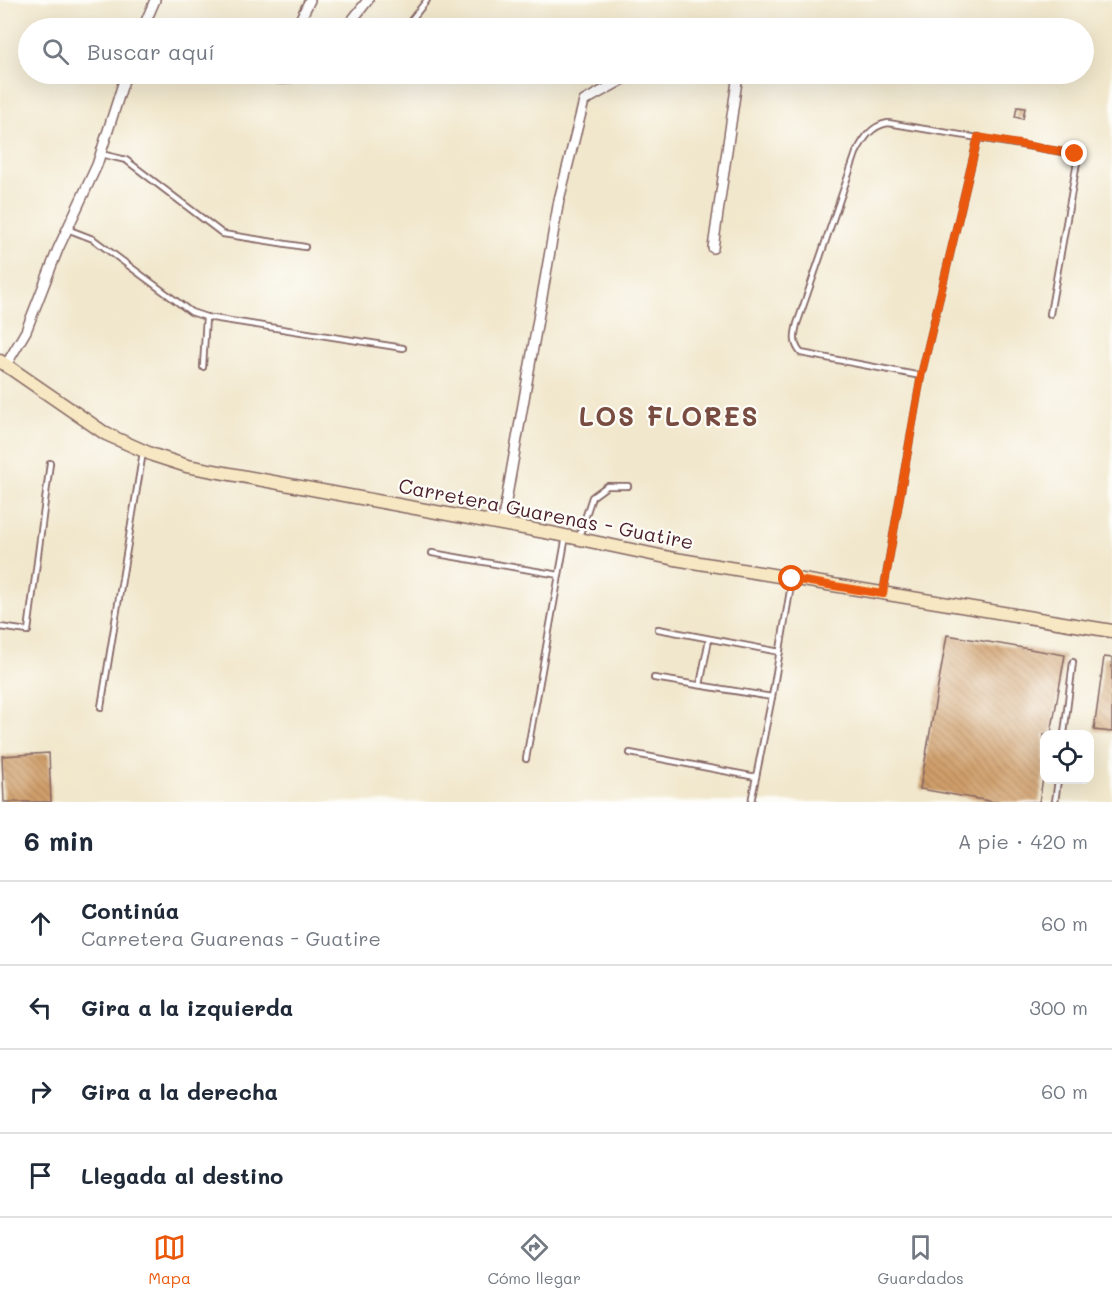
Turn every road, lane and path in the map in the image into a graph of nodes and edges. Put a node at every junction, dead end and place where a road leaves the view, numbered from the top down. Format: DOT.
graph roads {
  1 [pos="155,0"];
  2 [pos="310,0"];
  3 [pos="368,0"];
  4 [pos="427,0"];
  5 [pos="147,18"];
  6 [pos="301,18"];
  7 [pos="354,18"];
  8 [pos="413,18"];
  9 [pos="123,84"];
  10 [pos="615,84"];
  11 [pos="737,84"];
  12 [pos="978,137"];
  13 [pos="100,154"];
  14 [pos="67,229"];
  15 [pos="305,247"];
  16 [pos="713,248"];
  17 [pos="1050,314"];
  18 [pos="206,317"];
  19 [pos="403,348"];
  20 [pos="3,363"];
  21 [pos="203,367"];
  22 [pos="921,376"];
  23 [pos="144,452"];
  24 [pos="50,463"];
  25 [pos="628,486"];
  26 [pos="502,524"];
  27 [pos="572,538"];
  28 [pos="432,553"];
  29 [pos="559,576"];
  30 [pos="792,579"];
  31 [pos="883,594"];
  32 [pos="0,627"];
  33 [pos="658,628"];
  34 [pos="1112,632"];
  35 [pos="709,639"];
  36 [pos="780,652"];
  37 [pos="1073,662"];
  38 [pos="654,678"];
  39 [pos="700,685"];
  40 [pos="772,697"];
  41 [pos="101,707"];
  42 [pos="1065,730"];
  43 [pos="630,753"];
  44 [pos="525,759"];
  45 [pos="756,777"];
  46 [pos="1057,784"];
  47 [pos="751,802"];
  48 [pos="1054,802"];
  1 -- 5 [label="street"];
  2 -- 6 [label="street"];
  3 -- 7 [label="street"];
  4 -- 8 [label="lane"];
  9 -- 13 [label="street"];
  10 -- 26 [label="street"];
  11 -- 16 [label="street"];
  12 -- 17 [label="lane"];
  12 -- 22 [label="lane"];
  12 -- 22 [label="lane"];
  13 -- 14 [label="street"];
  13 -- 15 [label="lane"];
  14 -- 18 [label="lane"];
  14 -- 20 [label="street"];
  18 -- 19 [label="lane"];
  18 -- 21 [label="lane"];
  20 -- 23 [label="main road, Carretera Guarenas - Guatire"];
  22 -- 31 [label="lane"];
  23 -- 26 [label="main road, Carretera Guarenas - Guatire"];
  23 -- 41 [label="lane"];
  24 -- 32 [label="lane"];
  25 -- 27 [label="lane"];
  26 -- 27 [label="main road, Carretera Guarenas - Guatire"];
  27 -- 29 [label="lane"];
  27 -- 30 [label="main road, Carretera Guarenas - Guatire"];
  28 -- 29 [label="lane"];
  29 -- 44 [label="lane"];
  30 -- 31 [label="main road, Carretera Guarenas - Guatire"];
  30 -- 36 [label="lane"];
  31 -- 34 [label="main road, Carretera Guarenas - Guatire"];
  33 -- 35 [label="lane"];
  35 -- 36 [label="lane"];
  35 -- 39 [label="lane"];
  36 -- 40 [label="lane"];
  37 -- 42 [label="lane"];
  38 -- 39 [label="lane"];
  39 -- 40 [label="lane"];
  40 -- 45 [label="lane"];
  43 -- 45 [label="lane"];
  45 -- 47 [label="lane"];
  46 -- 48 [label="lane"];
}
